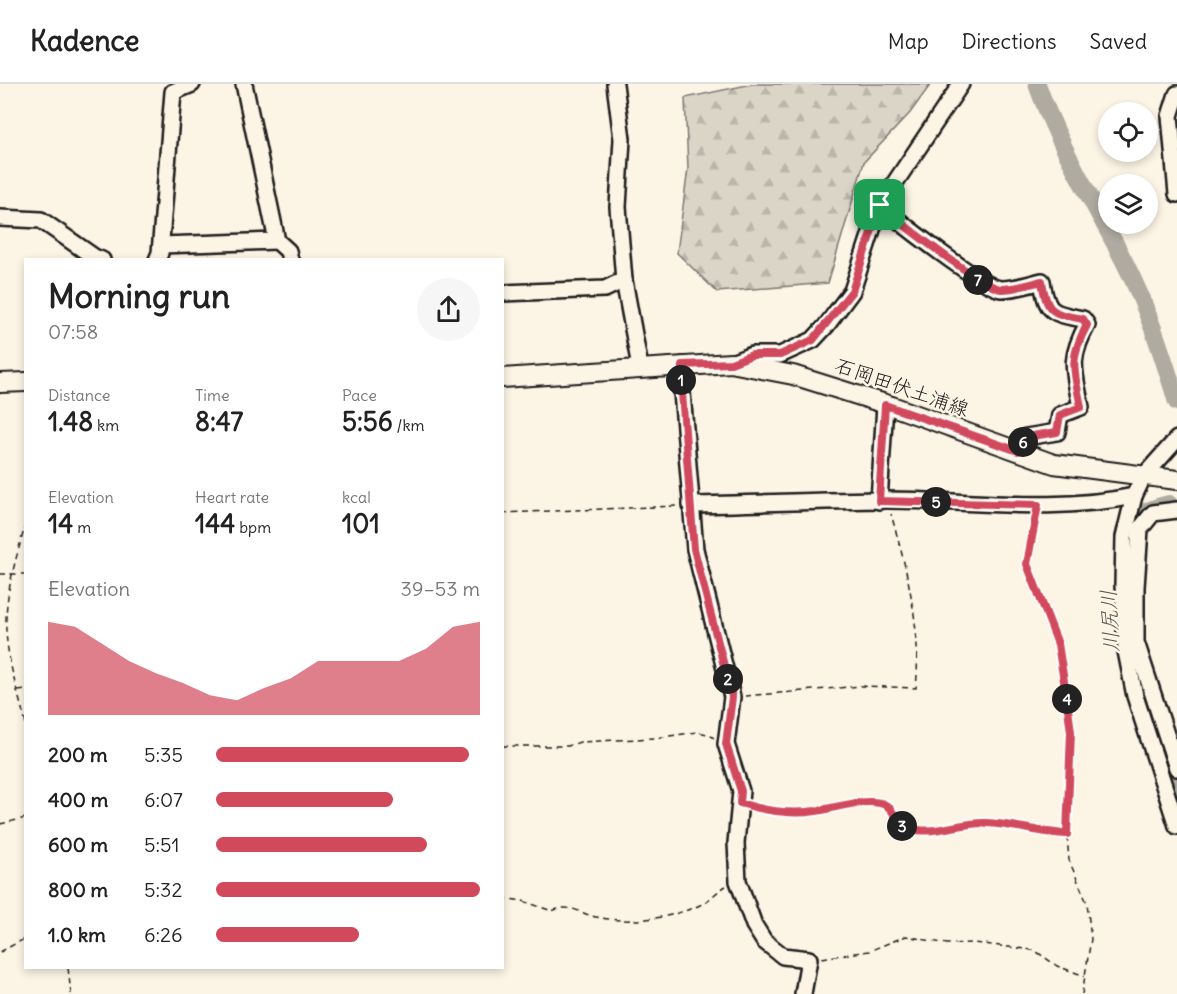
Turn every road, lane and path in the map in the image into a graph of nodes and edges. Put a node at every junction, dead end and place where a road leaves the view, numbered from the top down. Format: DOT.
graph roads {
  1 [pos="192,84"];
  2 [pos="244,84"];
  3 [pos="615,84"];
  4 [pos="961,84"];
  5 [pos="1177,94"];
  6 [pos="1177,194"];
  7 [pos="880,205"];
  8 [pos="0,219"];
  9 [pos="277,240"];
  10 [pos="159,252"];
  11 [pos="97,258"];
  12 [pos="290,258"];
  13 [pos="624,280"];
  14 [pos="504,293"];
  15 [pos="731,363"];
  16 [pos="682,365"];
  17 [pos="640,367"];
  18 [pos="504,378"];
  19 [pos="0,382"];
  20 [pos="24,382"];
  21 [pos="885,405"];
  22 [pos="1177,439"];
  23 [pos="1018,451"];
  24 [pos="1143,477"];
  25 [pos="1177,480"];
  26 [pos="1134,496"];
  27 [pos="883,501"];
  28 [pos="691,505"];
  29 [pos="1038,505"];
  30 [pos="1177,510"];
  31 [pos="504,513"];
  32 [pos="24,530"];
  33 [pos="0,574"];
  34 [pos="12,574"];
  35 [pos="24,574"];
  36 [pos="24,690"];
  37 [pos="18,692"];
  38 [pos="732,697"];
  39 [pos="24,716"];
  40 [pos="726,744"];
  41 [pos="504,746"];
  42 [pos="1177,768"];
  43 [pos="740,803"];
  44 [pos="24,818"];
  45 [pos="0,824"];
  46 [pos="1177,826"];
  47 [pos="1067,834"];
  48 [pos="738,881"];
  49 [pos="504,898"];
  50 [pos="24,939"];
  51 [pos="0,952"];
  52 [pos="809,959"];
  53 [pos="68,969"];
  54 [pos="1085,976"];
  55 [pos="71,994"];
  56 [pos="803,994"];
  57 [pos="1082,994"];
  1 -- 10 [label="street"];
  2 -- 9 [label="street"];
  3 -- 13 [label="street"];
  4 -- 7 [label="street"];
  5 -- 6 [label="street"];
  7 -- 15 [label="street"];
  7 -- 23 [label="street"];
  8 -- 11 [label="street"];
  9 -- 10 [label="street"];
  9 -- 12 [label="street"];
  13 -- 14 [label="street"];
  13 -- 17 [label="street"];
  15 -- 16 [label="main road, 石岡田伏土浦線"];
  15 -- 21 [label="main road, 石岡田伏土浦線"];
  16 -- 17 [label="main road, 石岡田伏土浦線"];
  16 -- 28 [label="street"];
  17 -- 18 [label="main road, 石岡田伏土浦線"];
  19 -- 20 [label="main road"];
  21 -- 23 [label="main road, 石岡田伏土浦線"];
  21 -- 27 [label="street"];
  22 -- 24 [label="street"];
  23 -- 24 [label="main road, 石岡田伏土浦線"];
  24 -- 25 [label="main road, 石岡田伏土浦線"];
  24 -- 26 [label="street"];
  26 -- 29 [label="street"];
  26 -- 46 [label="street"];
  27 -- 28 [label="street"];
  27 -- 29 [label="street"];
  27 -- 38 [label="path"];
  28 -- 31 [label="path"];
  28 -- 38 [label="street"];
  29 -- 47 [label="path"];
  30 -- 42 [label="street"];
  32 -- 34 [label="path"];
  33 -- 34 [label="path"];
  34 -- 35 [label="path"];
  34 -- 37 [label="path"];
  36 -- 37 [label="path"];
  37 -- 39 [label="path"];
  38 -- 40 [label="street"];
  40 -- 41 [label="path"];
  40 -- 43 [label="street"];
  43 -- 47 [label="path"];
  43 -- 48 [label="street"];
  44 -- 45 [label="path"];
  47 -- 54 [label="path"];
  48 -- 49 [label="path"];
  48 -- 52 [label="street"];
  50 -- 51 [label="path"];
  52 -- 54 [label="path"];
  52 -- 56 [label="street"];
  53 -- 55 [label="path"];
  54 -- 57 [label="path"];
}
